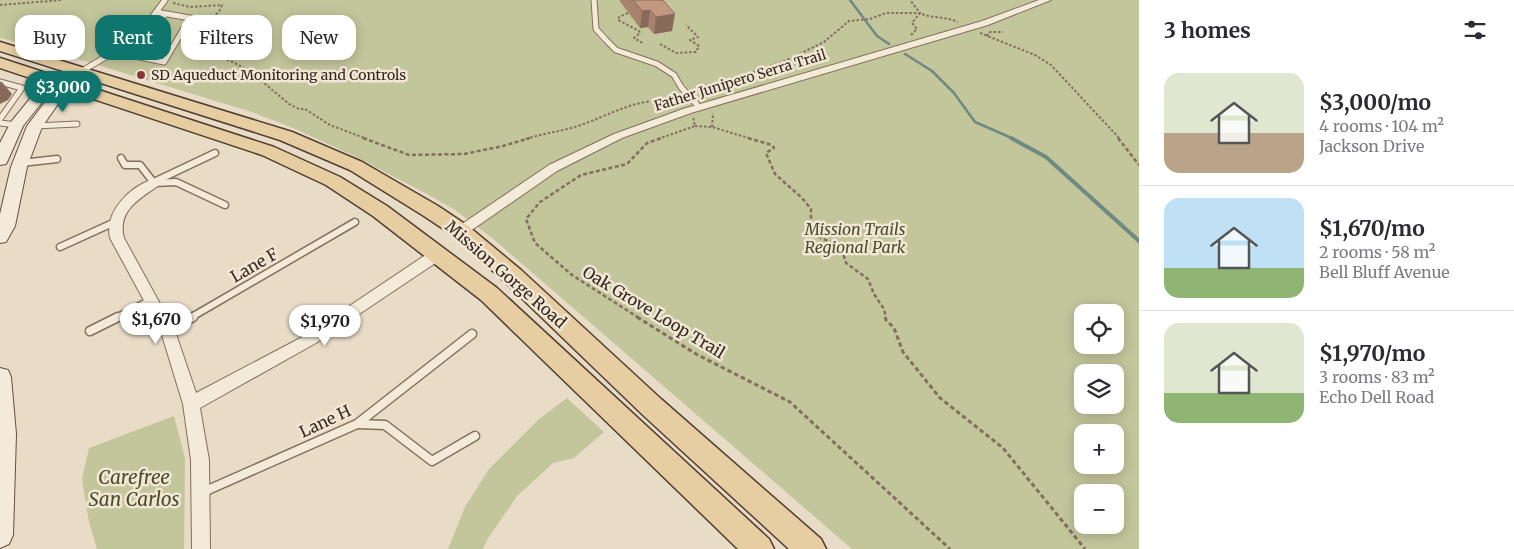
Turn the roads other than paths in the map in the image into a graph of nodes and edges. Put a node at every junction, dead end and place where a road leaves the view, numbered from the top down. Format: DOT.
graph roads {
  1 [pos="594,0"];
  2 [pos="1047,0"];
  3 [pos="167,1"];
  4 [pos="156,12"];
  5 [pos="165,14"];
  6 [pos="0,46"];
  7 [pos="0,63"];
  8 [pos="82,71"];
  9 [pos="0,82"];
  10 [pos="64,83"];
  11 [pos="693,106"];
  12 [pos="0,119"];
  13 [pos="0,123"];
  14 [pos="77,124"];
  15 [pos="16,125"];
  16 [pos="35,126"];
  17 [pos="215,153"];
  18 [pos="121,158"];
  19 [pos="57,159"];
  20 [pos="0,160"];
  21 [pos="20,163"];
  22 [pos="154,182"];
  23 [pos="225,205"];
  24 [pos="115,222"];
  25 [pos="355,222"];
  26 [pos="461,231"];
  27 [pos="409,232"];
  28 [pos="0,237"];
  29 [pos="60,247"];
  30 [pos="438,254"];
  31 [pos="151,300"];
  32 [pos="90,331"];
  33 [pos="168,331"];
  34 [pos="472,334"];
  35 [pos="0,377"];
  36 [pos="190,404"];
  37 [pos="357,424"];
  38 [pos="475,436"];
  39 [pos="201,494"];
  40 [pos="0,535"];
  41 [pos="201,549"];
  42 [pos="758,549"];
  43 [pos="811,549"];
  1 -- 11 [label="lane"];
  2 -- 11 [label="street, Father Junipero Serra Trail"];
  3 -- 4 [label="lane"];
  4 -- 5 [label="lane"];
  4 -- 8 [label="lane"];
  5 -- 5 [label="lane"];
  6 -- 8 [label="main road, Mission Gorge Road"];
  7 -- 10 [label="main road, Mission Gorge Road"];
  8 -- 10 [label="main road"];
  8 -- 26 [label="main road, Mission Gorge Road"];
  9 -- 12 [label="lane"];
  10 -- 15 [label="main road"];
  10 -- 16 [label="main road"];
  10 -- 27 [label="main road, Mission Gorge Road"];
  11 -- 26 [label="street, Father Junipero Serra Trail"];
  13 -- 15 [label="lane"];
  14 -- 16 [label="lane"];
  15 -- 20 [label="main road"];
  16 -- 21 [label="main road"];
  17 -- 22 [label="lane"];
  18 -- 22 [label="lane"];
  19 -- 21 [label="lane"];
  21 -- 28 [label="main road"];
  22 -- 23 [label="lane"];
  22 -- 24 [label="street"];
  24 -- 29 [label="lane"];
  24 -- 31 [label="street"];
  25 -- 33 [label="lane, Lane F"];
  26 -- 27 [label="main road"];
  26 -- 43 [label="main road, Mission Gorge Road"];
  27 -- 30 [label="main road, Mission Gorge Road"];
  30 -- 36 [label="street"];
  30 -- 42 [label="main road, Mission Gorge Road"];
  31 -- 32 [label="lane"];
  31 -- 33 [label="street"];
  33 -- 36 [label="street"];
  34 -- 37 [label="lane, Lane H"];
  35 -- 40 [label="main road"];
  36 -- 39 [label="street"];
  37 -- 38 [label="lane"];
  37 -- 39 [label="lane, Lane H"];
  39 -- 41 [label="street"];
}
